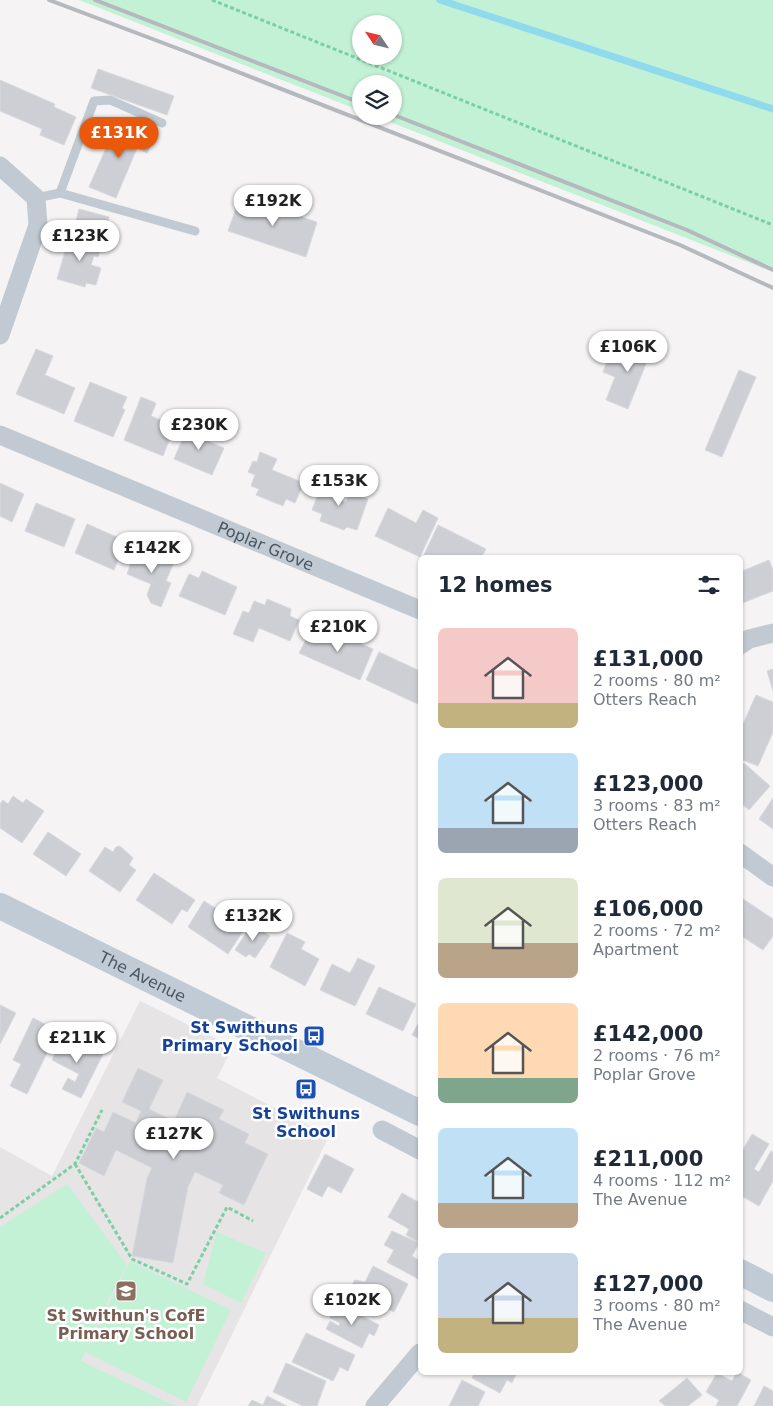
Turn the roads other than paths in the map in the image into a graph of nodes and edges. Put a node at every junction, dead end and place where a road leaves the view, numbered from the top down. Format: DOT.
graph roads {
  1 [pos="162,123"];
  2 [pos="0,166"];
  3 [pos="60,193"];
  4 [pos="36,198"];
  5 [pos="195,231"];
  6 [pos="0,335"];
  7 [pos="0,435"];
  8 [pos="418,609"];
  9 [pos="773,633"];
  10 [pos="744,642"];
  11 [pos="743,855"];
  12 [pos="773,877"];
  13 [pos="0,906"];
  14 [pos="418,1112"];
  15 [pos="382,1130"];
  16 [pos="418,1149"];
  17 [pos="743,1274"];
  18 [pos="773,1289"];
  19 [pos="743,1312"];
  20 [pos="773,1327"];
  21 [pos="418,1354"];
  22 [pos="375,1406"];
  1 -- 3 [label="lane"];
  2 -- 4 [label="street"];
  3 -- 4 [label="lane"];
  3 -- 5 [label="lane"];
  4 -- 6 [label="street"];
  7 -- 8 [label="street, Poplar Grove"];
  9 -- 10 [label="street"];
  11 -- 12 [label="street"];
  13 -- 14 [label="street, The Avenue"];
  15 -- 16 [label="street"];
  17 -- 18 [label="street"];
  19 -- 20 [label="street"];
  21 -- 22 [label="street"];
}
